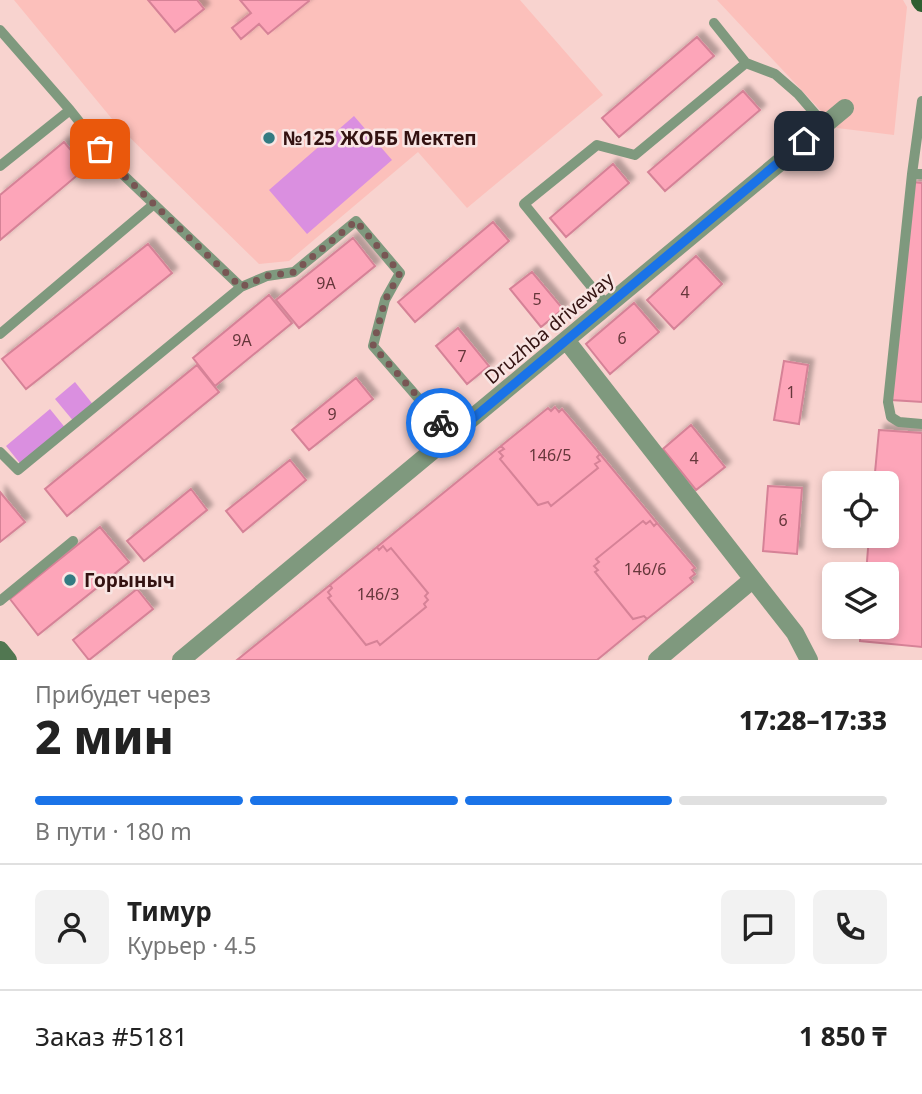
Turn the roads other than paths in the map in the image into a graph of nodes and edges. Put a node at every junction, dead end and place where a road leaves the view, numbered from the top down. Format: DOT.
graph roads {
  1 [pos="714,23"];
  2 [pos="0,30"];
  3 [pos="746,62"];
  4 [pos="922,101"];
  5 [pos="845,108"];
  6 [pos="70,110"];
  7 [pos="824,124"];
  8 [pos="0,166"];
  9 [pos="917,174"];
  10 [pos="153,204"];
  11 [pos="241,287"];
  12 [pos="608,307"];
  13 [pos="0,334"];
  14 [pos="566,340"];
  15 [pos="922,424"];
  16 [pos="452,436"];
  17 [pos="0,452"];
  18 [pos="73,541"];
  19 [pos="752,580"];
  20 [pos="0,601"];
  21 [pos="0,650"];
  22 [pos="8,660"];
  23 [pos="181,660"];
  24 [pos="657,660"];
  25 [pos="809,660"];
  1 -- 3 [label="lane"];
  2 -- 6 [label="lane"];
  3 -- 7 [label="lane"];
  3 -- 12 [label="lane"];
  4 -- 9 [label="lane"];
  5 -- 7 [label="street, Druzhba driveway"];
  6 -- 8 [label="lane"];
  6 -- 10 [label="lane"];
  7 -- 12 [label="street, Druzhba driveway"];
  9 -- 15 [label="lane"];
  10 -- 11 [label="lane"];
  10 -- 13 [label="lane"];
  11 -- 16 [label="lane"];
  11 -- 17 [label="lane"];
  12 -- 14 [label="street, Druzhba driveway"];
  14 -- 16 [label="street, Druzhba driveway"];
  14 -- 19 [label="street"];
  16 -- 23 [label="street, Druzhba driveway"];
  18 -- 20 [label="lane"];
  19 -- 24 [label="street"];
  19 -- 25 [label="street"];
  21 -- 22 [label="street"];
}
